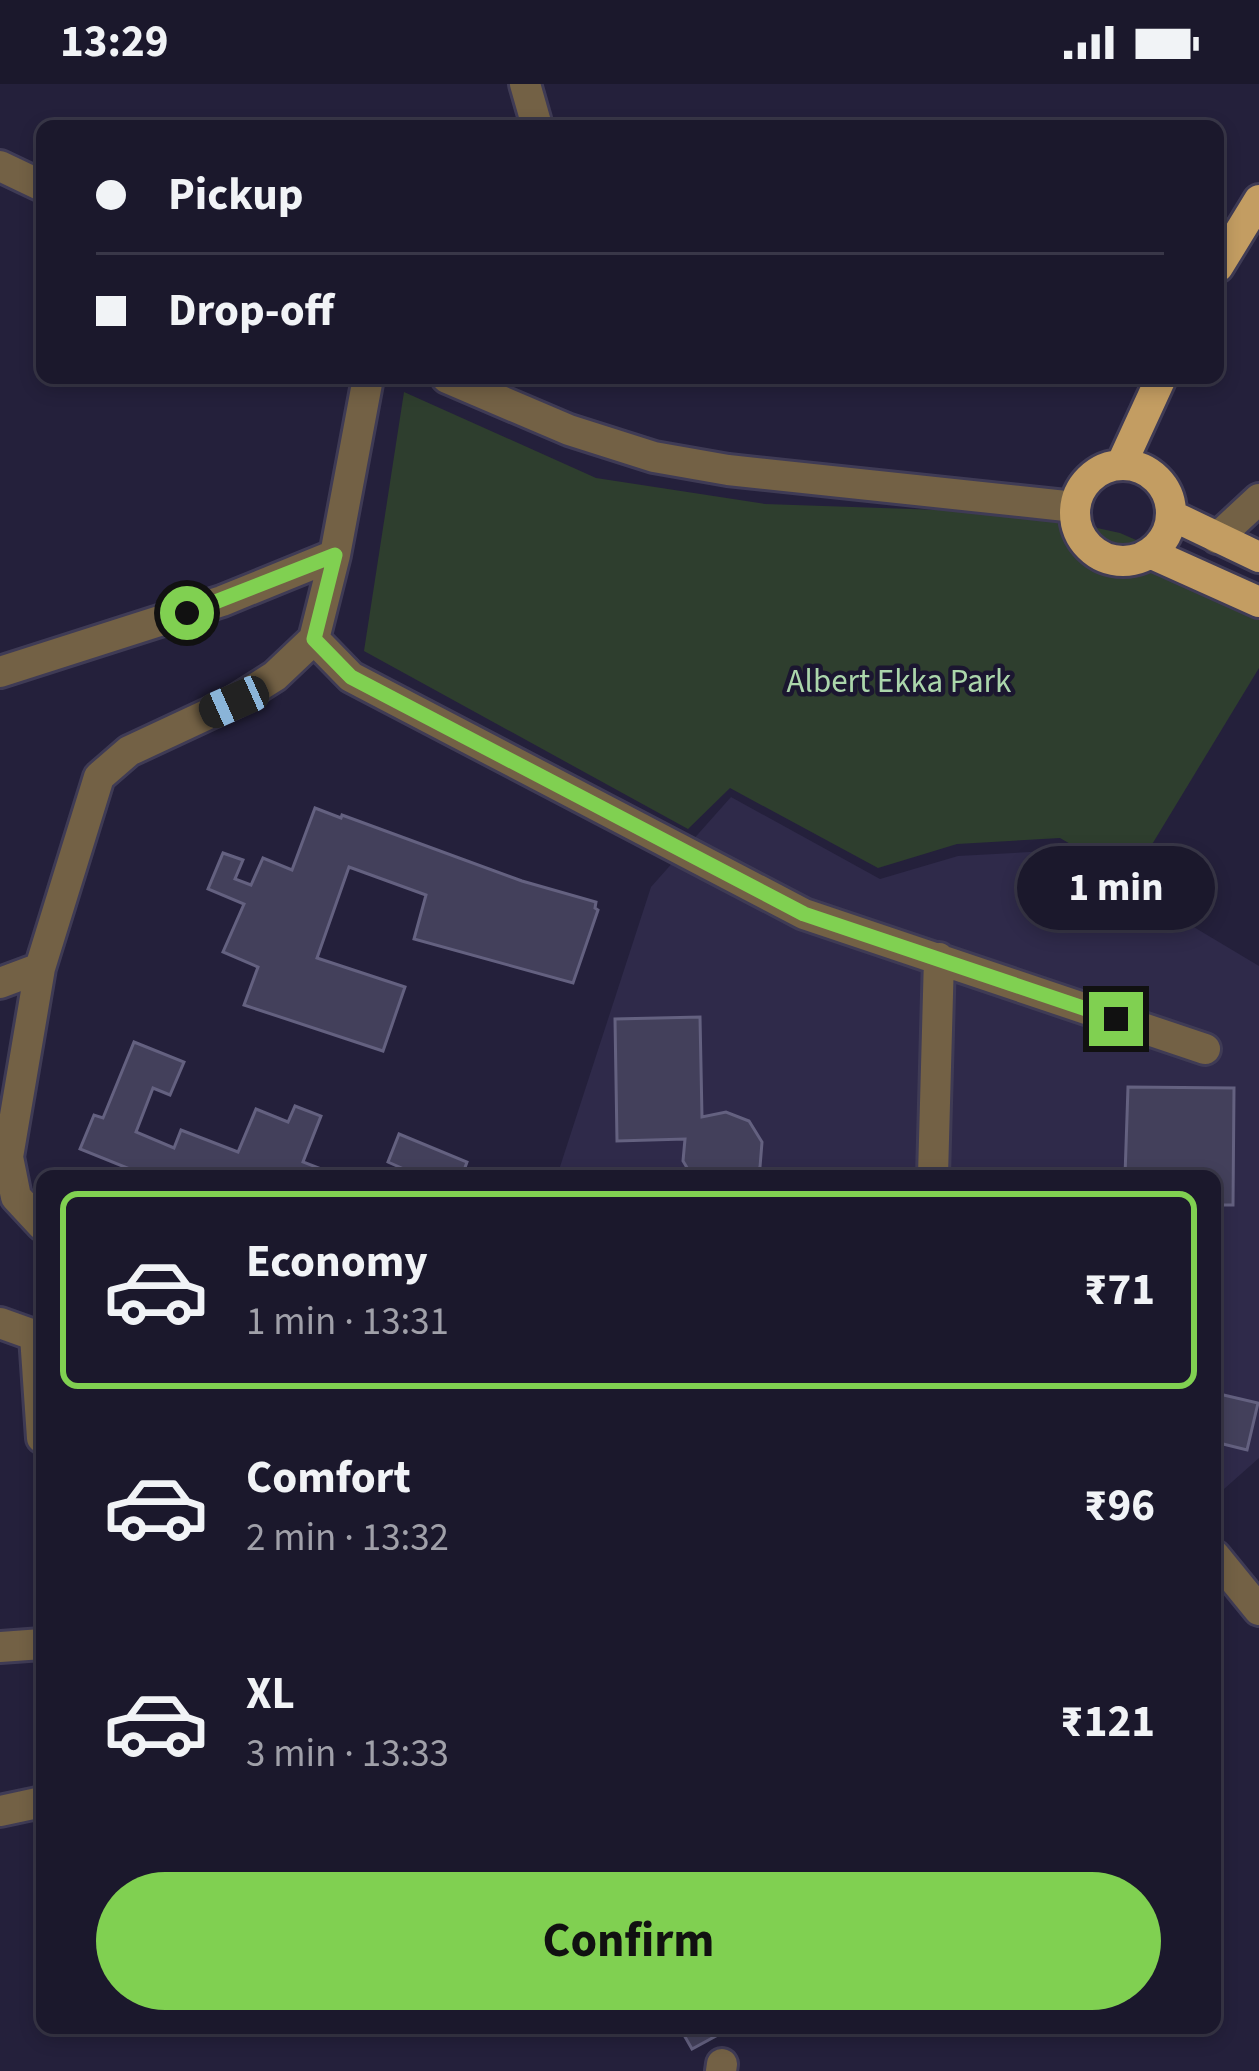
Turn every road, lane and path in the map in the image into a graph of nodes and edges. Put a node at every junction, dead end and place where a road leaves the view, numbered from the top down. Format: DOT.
graph roads {
  1 [pos="525,84"];
  2 [pos="535,120"];
  3 [pos="0,166"];
  4 [pos="36,183"];
  5 [pos="1259,200"];
  6 [pos="1224,257"];
  7 [pos="367,384"];
  8 [pos="461,384"];
  9 [pos="1158,384"];
  10 [pos="1121,466"];
  11 [pos="1259,499"];
  12 [pos="1075,507"];
  13 [pos="1171,515"];
  14 [pos="1216,538"];
  15 [pos="1150,553"];
  16 [pos="335,555"];
  17 [pos="1259,557"];
  18 [pos="1259,602"];
  19 [pos="314,639"];
  20 [pos="0,672"];
  21 [pos="939,958"];
  22 [pos="40,968"];
  23 [pos="0,983"];
  24 [pos="1205,1049"];
  25 [pos="933,1170"];
  26 [pos="36,1219"];
  27 [pos="0,1323"];
  28 [pos="36,1336"];
  29 [pos="1221,1563"];
  30 [pos="1259,1610"];
  31 [pos="36,1644"];
  32 [pos="0,1647"];
  33 [pos="36,1803"];
  34 [pos="0,1811"];
  1 -- 2 [label="street"];
  3 -- 4 [label="street"];
  5 -- 6 [label="main road"];
  7 -- 16 [label="street"];
  8 -- 12 [label="street"];
  9 -- 10 [label="main road"];
  10 -- 12 [label="main road"];
  10 -- 13 [label="main road"];
  11 -- 14 [label="street"];
  12 -- 15 [label="main road"];
  13 -- 14 [label="main road"];
  13 -- 15 [label="main road"];
  14 -- 17 [label="main road"];
  15 -- 18 [label="main road"];
  16 -- 19 [label="street"];
  16 -- 20 [label="street"];
  19 -- 21 [label="street"];
  19 -- 22 [label="street"];
  21 -- 24 [label="street"];
  21 -- 25 [label="street"];
  22 -- 23 [label="street"];
  22 -- 26 [label="street"];
  27 -- 28 [label="street"];
  29 -- 30 [label="street"];
  31 -- 32 [label="street"];
  33 -- 34 [label="street"];
}
